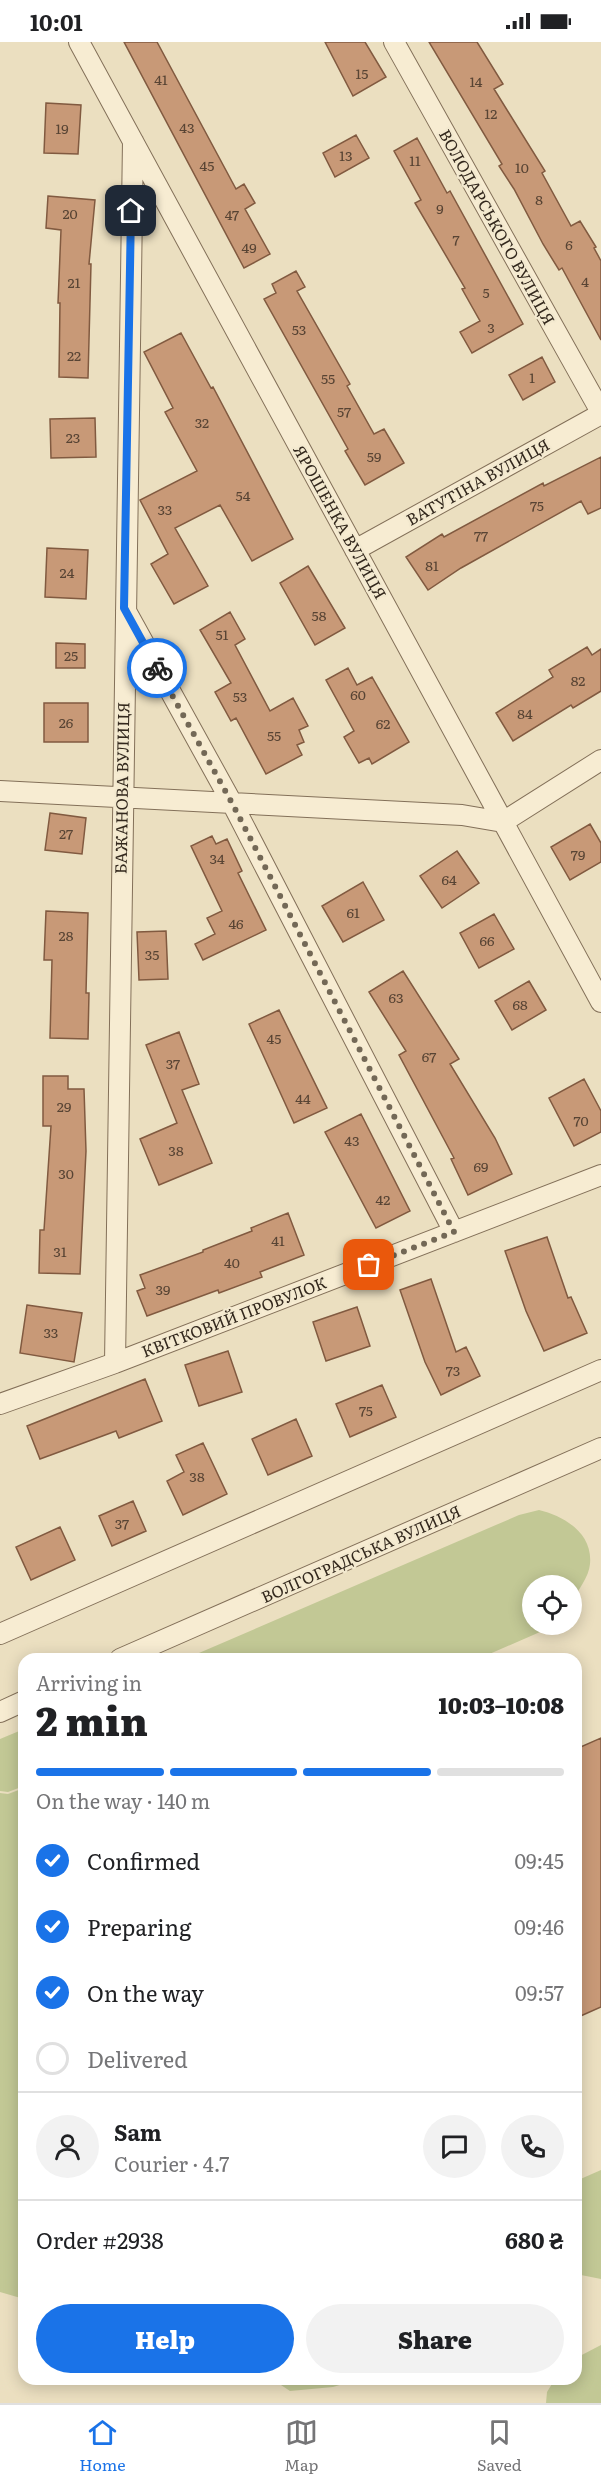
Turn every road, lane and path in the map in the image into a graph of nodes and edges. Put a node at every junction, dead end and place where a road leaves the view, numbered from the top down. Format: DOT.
graph roads {
  1 [pos="79,42"];
  2 [pos="394,42"];
  3 [pos="133,141"];
  4 [pos="601,413"];
  5 [pos="355,550"];
  6 [pos="124,608"];
  7 [pos="601,760"];
  8 [pos="0,791"];
  9 [pos="122,798"];
  10 [pos="232,803"];
  11 [pos="503,822"];
  12 [pos="601,1002"];
  13 [pos="601,1175"];
  14 [pos="454,1232"];
  15 [pos="115,1363"];
  16 [pos="601,1370"];
  17 [pos="0,1404"];
  18 [pos="601,1448"];
  19 [pos="0,1635"];
  20 [pos="134,1653"];
  21 [pos="18,1704"];
  22 [pos="0,1712"];
  1 -- 3 [label="street, ЯРОШЕНКА ВУЛИЦЯ"];
  2 -- 4 [label="street, ВОЛОДАРСЬКОГО ВУЛИЦЯ"];
  3 -- 5 [label="street, ЯРОШЕНКА ВУЛИЦЯ"];
  3 -- 6 [label="street, БАЖАНОВА ВУЛИЦЯ"];
  4 -- 5 [label="street, ВАТУТІНА ВУЛИЦЯ"];
  5 -- 11 [label="street, ЯРОШЕНКА ВУЛИЦЯ"];
  6 -- 9 [label="street, БАЖАНОВА ВУЛИЦЯ"];
  6 -- 10 [label="street"];
  7 -- 11 [label="street"];
  8 -- 9 [label="street"];
  9 -- 10 [label="street"];
  9 -- 15 [label="street, БАЖАНОВА ВУЛИЦЯ"];
  10 -- 11 [label="street"];
  10 -- 14 [label="street"];
  11 -- 12 [label="street, ЯРОШЕНКА ВУЛИЦЯ"];
  13 -- 14 [label="street, КВІТКОВИЙ ПРОВУЛОК"];
  14 -- 15 [label="street, КВІТКОВИЙ ПРОВУЛОК"];
  15 -- 17 [label="street, КВІТКОВИЙ ПРОВУЛОК"];
  16 -- 19 [label="street"];
  18 -- 20 [label="street, ВОЛГОГРАДСЬКА ВУЛИЦЯ"];
  21 -- 22 [label="street"];
}
